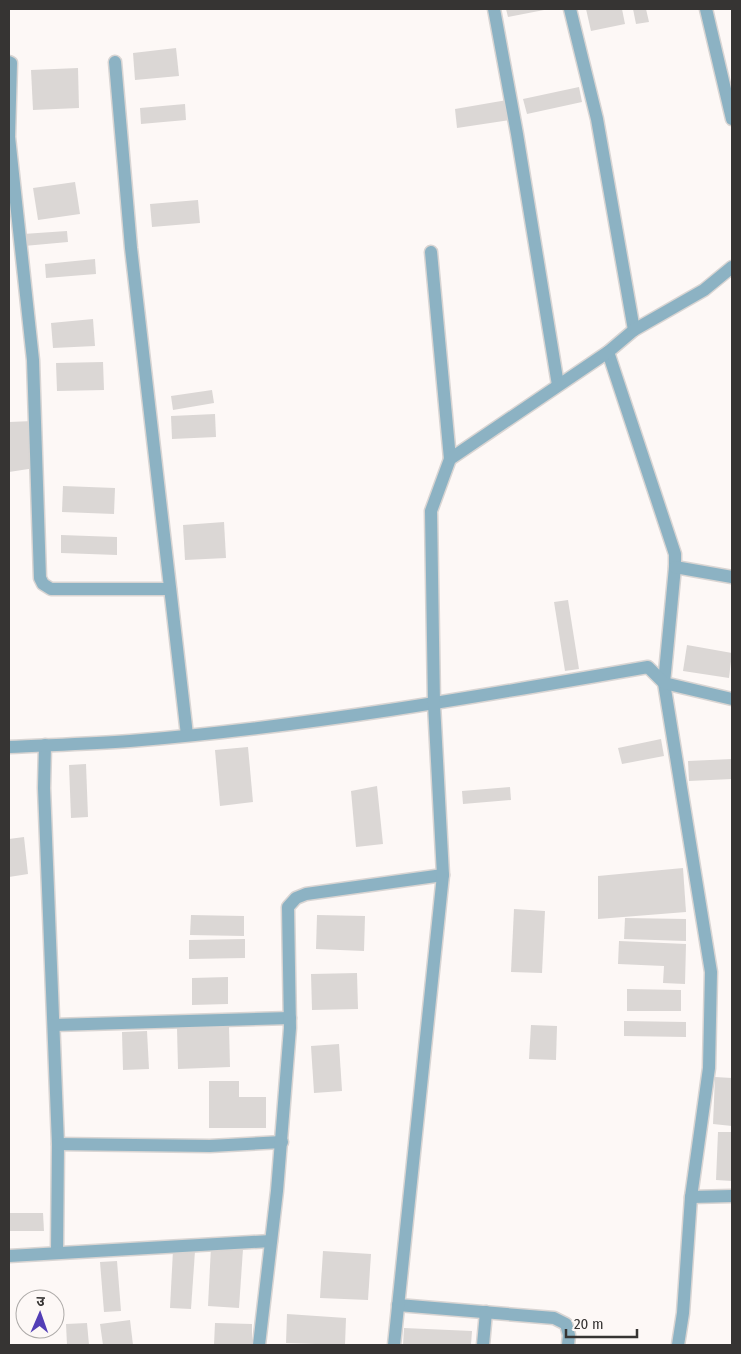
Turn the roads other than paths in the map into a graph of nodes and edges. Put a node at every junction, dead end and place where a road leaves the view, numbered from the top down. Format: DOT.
graph roads {
  1 [pos="494,9"];
  2 [pos="570,9"];
  3 [pos="706,9"];
  4 [pos="9,62"];
  5 [pos="115,62"];
  6 [pos="732,120"];
  7 [pos="431,252"];
  8 [pos="732,267"];
  9 [pos="634,330"];
  10 [pos="608,352"];
  11 [pos="558,385"];
  12 [pos="450,459"];
  13 [pos="675,567"];
  14 [pos="732,577"];
  15 [pos="170,589"];
  16 [pos="664,683"];
  17 [pos="732,699"];
  18 [pos="434,704"];
  19 [pos="187,735"];
  20 [pos="45,745"];
  21 [pos="9,747"];
  22 [pos="443,875"];
  23 [pos="290,1018"];
  24 [pos="54,1025"];
  25 [pos="282,1142"];
  26 [pos="58,1144"];
  27 [pos="732,1196"];
  28 [pos="691,1197"];
  29 [pos="271,1241"];
  30 [pos="57,1252"];
  31 [pos="9,1256"];
  32 [pos="398,1305"];
  33 [pos="486,1312"];
  34 [pos="259,1345"];
  35 [pos="394,1345"];
  36 [pos="483,1345"];
  37 [pos="568,1345"];
  38 [pos="678,1345"];
  1 -- 11 [label="street"];
  2 -- 9 [label="street"];
  3 -- 6 [label="street"];
  4 -- 15 [label="street"];
  5 -- 15 [label="street"];
  7 -- 12 [label="street"];
  8 -- 9 [label="street"];
  9 -- 10 [label="street"];
  10 -- 11 [label="street"];
  10 -- 13 [label="street"];
  11 -- 12 [label="street"];
  12 -- 18 [label="street"];
  13 -- 14 [label="street"];
  13 -- 16 [label="street"];
  15 -- 19 [label="street"];
  16 -- 17 [label="street"];
  16 -- 18 [label="street"];
  16 -- 28 [label="street"];
  18 -- 19 [label="street"];
  18 -- 22 [label="street"];
  19 -- 20 [label="street"];
  20 -- 21 [label="street"];
  20 -- 24 [label="street"];
  22 -- 23 [label="street"];
  22 -- 32 [label="street"];
  23 -- 24 [label="street"];
  23 -- 25 [label="street"];
  24 -- 26 [label="street"];
  25 -- 26 [label="street"];
  25 -- 29 [label="street"];
  26 -- 30 [label="street"];
  27 -- 28 [label="street"];
  28 -- 38 [label="street"];
  29 -- 30 [label="street"];
  29 -- 34 [label="street"];
  30 -- 31 [label="street"];
  32 -- 33 [label="street"];
  32 -- 35 [label="street"];
  33 -- 36 [label="street"];
  33 -- 37 [label="street"];
}
